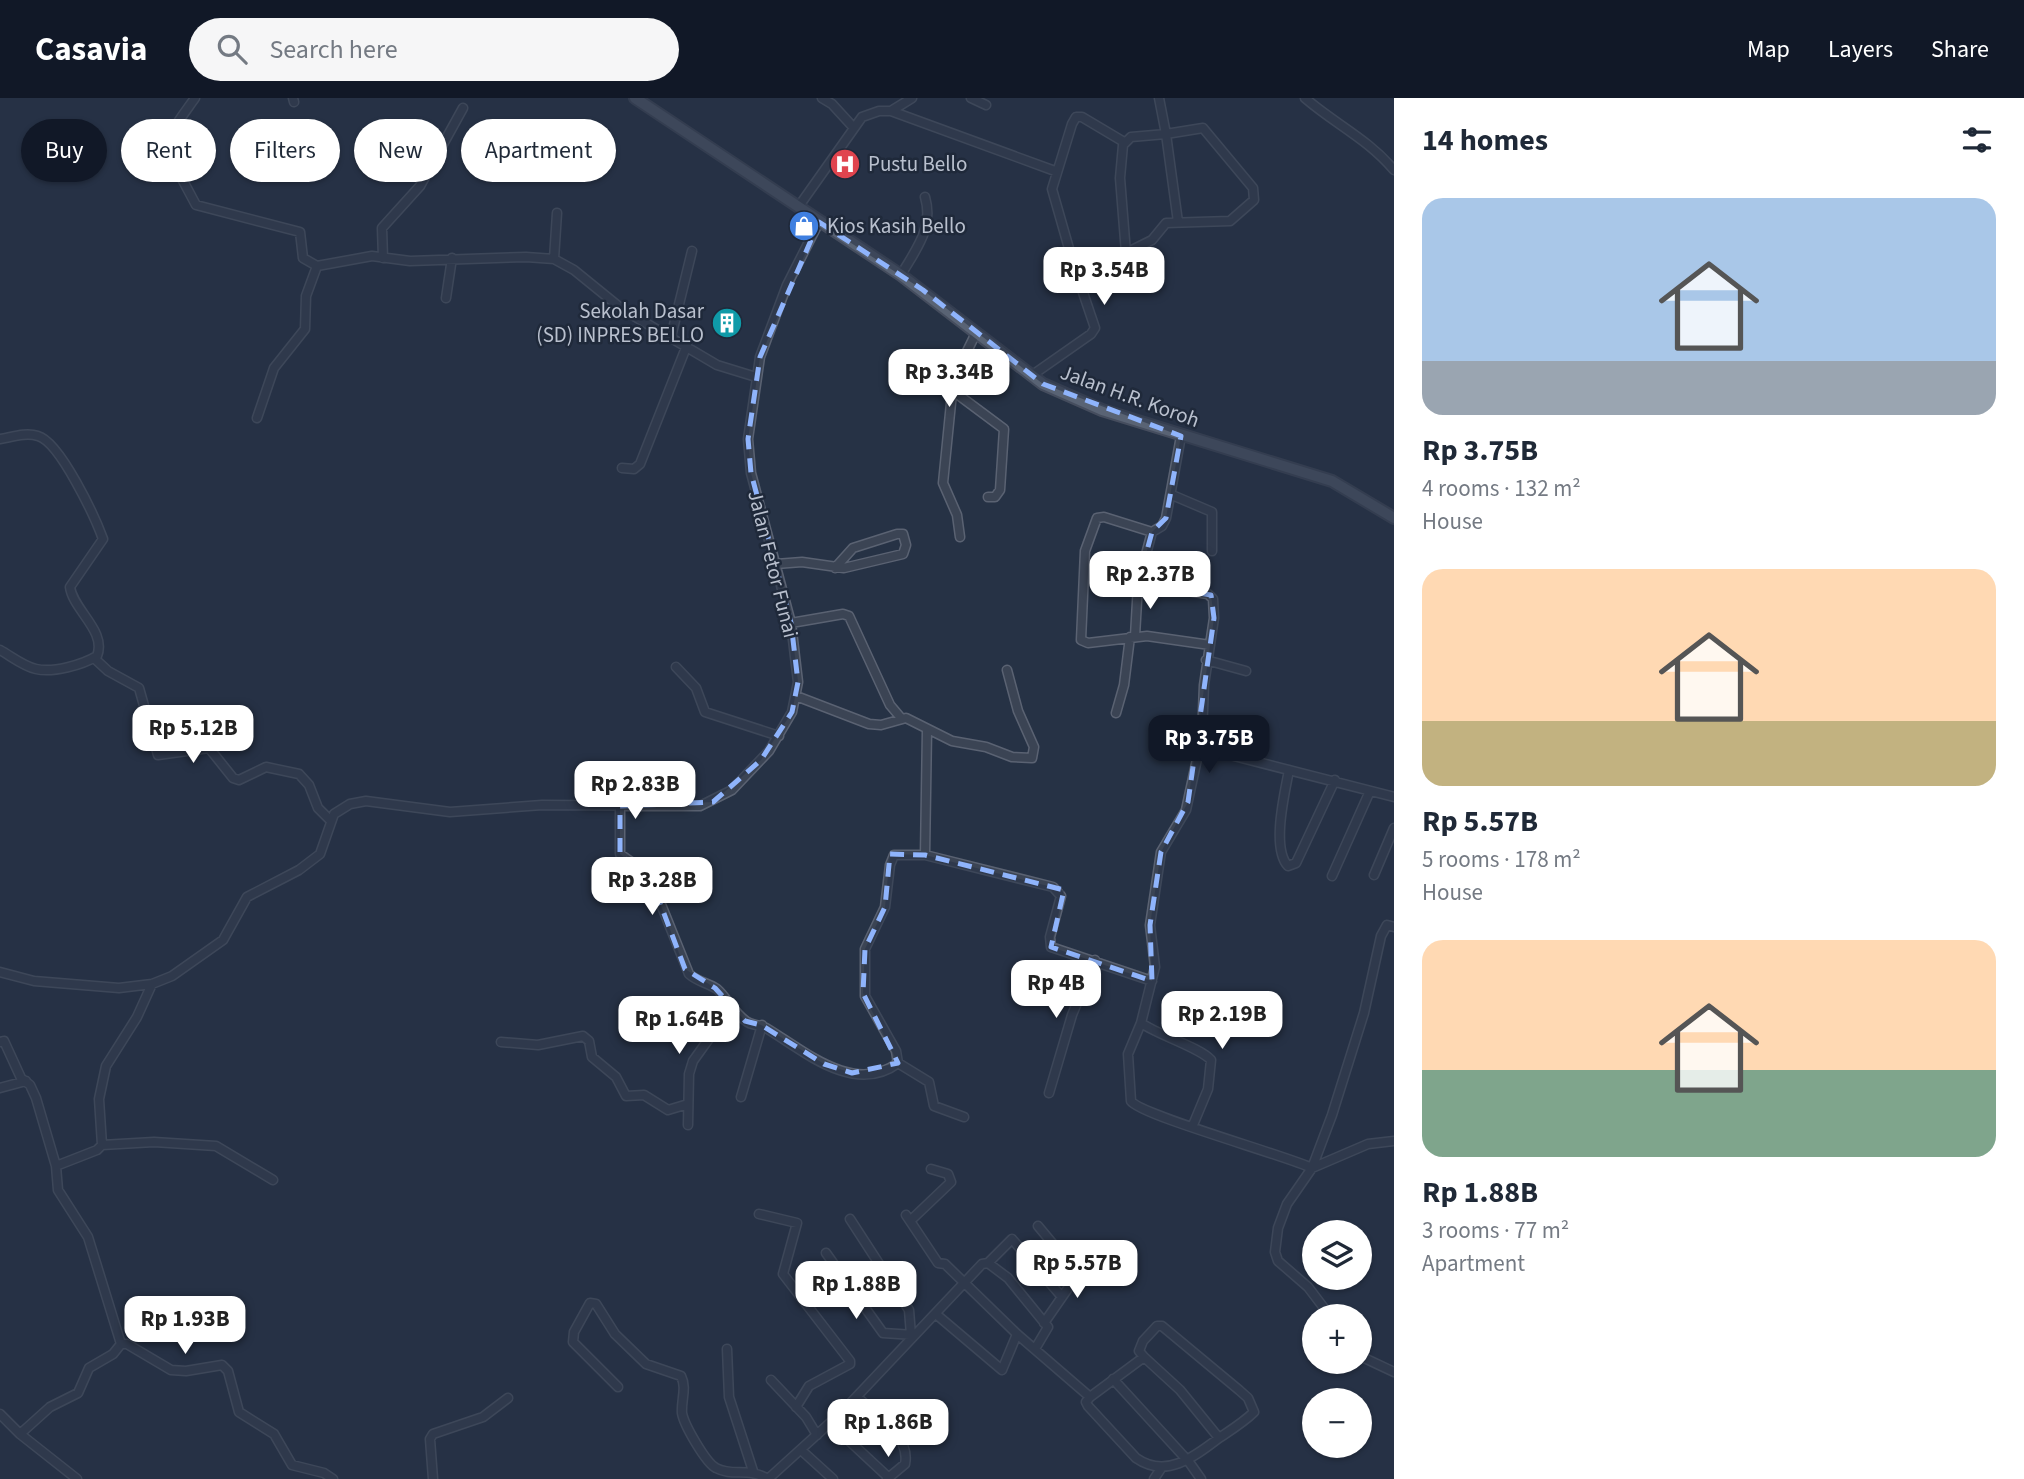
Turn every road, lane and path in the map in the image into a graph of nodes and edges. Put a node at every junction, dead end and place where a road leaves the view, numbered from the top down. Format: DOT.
graph roads {
  1 [pos="195,98"];
  2 [pos="635,98"];
  3 [pos="822,98"];
  4 [pos="912,98"];
  5 [pos="971,98"];
  6 [pos="1159,98"];
  7 [pos="1305,98"];
  8 [pos="986,105"];
  9 [pos="463,108"];
  10 [pos="891,111"];
  11 [pos="854,128"];
  12 [pos="1166,134"];
  13 [pos="1124,142"];
  14 [pos="1394,170"];
  15 [pos="1055,171"];
  16 [pos="925,197"];
  17 [pos="799,205"];
  18 [pos="558,213"];
  19 [pos="819,222"];
  20 [pos="1178,222"];
  21 [pos="692,251"];
  22 [pos="1126,253"];
  23 [pos="383,257"];
  24 [pos="452,258"];
  25 [pos="554,259"];
  26 [pos="317,266"];
  27 [pos="1074,266"];
  28 [pos="901,275"];
  29 [pos="446,298"];
  30 [pos="976,333"];
  31 [pos="671,337"];
  32 [pos="687,345"];
  33 [pos="1031,376"];
  34 [pos="756,377"];
  35 [pos="952,393"];
  36 [pos="257,418"];
  37 [pos="1181,436"];
  38 [pos="0,439"];
  39 [pos="622,468"];
  40 [pos="1172,495"];
  41 [pos="988,497"];
  42 [pos="1394,518"];
  43 [pos="1152,532"];
  44 [pos="960,537"];
  45 [pos="1212,551"];
  46 [pos="776,564"];
  47 [pos="835,568"];
  48 [pos="1139,584"];
  49 [pos="791,623"];
  50 [pos="1132,637"];
  51 [pos="1210,645"];
  52 [pos="0,650"];
  53 [pos="94,658"];
  54 [pos="1206,660"];
  55 [pos="676,667"];
  56 [pos="1007,670"];
  57 [pos="1246,671"];
  58 [pos="796,696"];
  59 [pos="1116,713"];
  60 [pos="901,718"];
  61 [pos="927,730"];
  62 [pos="779,736"];
  63 [pos="1199,747"];
  64 [pos="1289,770"];
  65 [pos="1335,780"];
  66 [pos="1370,791"];
  67 [pos="1394,797"];
  68 [pos="620,806"];
  69 [pos="330,820"];
  70 [pos="1394,828"];
  71 [pos="1390,847"];
  72 [pos="925,855"];
  73 [pos="1332,876"];
  74 [pos="1374,876"];
  75 [pos="1394,927"];
  76 [pos="1095,960"];
  77 [pos="0,972"];
  78 [pos="1152,981"];
  79 [pos="152,984"];
  80 [pos="731,1007"];
  81 [pos="1142,1023"];
  82 [pos="762,1025"];
  83 [pos="0,1042"];
  84 [pos="501,1042"];
  85 [pos="898,1063"];
  86 [pos="26,1081"];
  87 [pos="0,1088"];
  88 [pos="1049,1093"];
  89 [pos="741,1097"];
  90 [pos="688,1104"];
  91 [pos="964,1117"];
  92 [pos="688,1125"];
  93 [pos="1193,1125"];
  94 [pos="1394,1141"];
  95 [pos="102,1145"];
  96 [pos="57,1166"];
  97 [pos="1312,1168"];
  98 [pos="932,1169"];
  99 [pos="273,1180"];
  100 [pos="759,1214"];
  101 [pos="850,1219"];
  102 [pos="1038,1226"];
  103 [pos="826,1253"];
  104 [pos="1087,1261"];
  105 [pos="988,1263"];
  106 [pos="1078,1274"];
  107 [pos="965,1285"];
  108 [pos="1062,1297"];
  109 [pos="1321,1304"];
  110 [pos="937,1315"];
  111 [pos="1044,1323"];
  112 [pos="1017,1334"];
  113 [pos="914,1335"];
  114 [pos="121,1344"];
  115 [pos="727,1349"];
  116 [pos="1035,1349"];
  117 [pos="1144,1357"];
  118 [pos="1372,1362"];
  119 [pos="1394,1372"];
  120 [pos="1113,1379"];
  121 [pos="771,1380"];
  122 [pos="618,1387"];
  123 [pos="857,1396"];
  124 [pos="1090,1397"];
  125 [pos="508,1398"];
  126 [pos="796,1407"];
  127 [pos="0,1414"];
  128 [pos="830,1423"];
  129 [pos="20,1434"];
  130 [pos="817,1435"];
  131 [pos="1219,1438"];
  132 [pos="801,1450"];
  133 [pos="1189,1462"];
  134 [pos="1162,1467"];
  135 [pos="753,1471"];
  136 [pos="888,1478"];
  137 [pos="77,1479"];
  138 [pos="333,1479"];
  139 [pos="433,1479"];
  140 [pos="768,1479"];
  141 [pos="833,1479"];
  142 [pos="1154,1479"];
  143 [pos="1201,1479"];
  1 -- 26 [label="street"];
  2 -- 17 [label="main road, Jalan H.R. Koroh"];
  3 -- 11 [label="street"];
  4 -- 10 [label="street"];
  5 -- 8 [label="street"];
  6 -- 12 [label="street"];
  7 -- 14 [label="street"];
  9 -- 23 [label="street"];
  10 -- 11 [label="street"];
  10 -- 15 [label="street"];
  11 -- 17 [label="street"];
  12 -- 13 [label="street"];
  12 -- 20 [label="street"];
  12 -- 20 [label="street"];
  13 -- 15 [label="street"];
  13 -- 22 [label="street"];
  15 -- 27 [label="street"];
  16 -- 28 [label="street"];
  17 -- 19 [label="main road, Jalan H.R. Koroh"];
  18 -- 25 [label="street"];
  19 -- 28 [label="main road, Jalan H.R. Koroh"];
  19 -- 34 [label="street, Jalan Fetor Funai"];
  20 -- 22 [label="street"];
  21 -- 31 [label="street"];
  22 -- 27 [label="street"];
  23 -- 24 [label="street"];
  23 -- 26 [label="street"];
  24 -- 25 [label="street"];
  24 -- 29 [label="street"];
  25 -- 31 [label="street"];
  26 -- 36 [label="street"];
  27 -- 33 [label="street"];
  28 -- 30 [label="main road, Jalan H.R. Koroh"];
  30 -- 33 [label="main road, Jalan H.R. Koroh"];
  30 -- 35 [label="street"];
  31 -- 32 [label="street"];
  32 -- 34 [label="street"];
  32 -- 39 [label="street"];
  33 -- 37 [label="main road, Jalan H.R. Koroh"];
  34 -- 46 [label="street, Jalan Fetor Funai"];
  35 -- 41 [label="street"];
  35 -- 44 [label="street"];
  37 -- 40 [label="street"];
  37 -- 42 [label="main road, Jalan H.R. Koroh"];
  38 -- 53 [label="street"];
  40 -- 43 [label="street"];
  40 -- 45 [label="street"];
  43 -- 48 [label="street"];
  43 -- 50 [label="street"];
  46 -- 47 [label="street"];
  46 -- 49 [label="street, Jalan Fetor Funai"];
  47 -- 47 [label="street"];
  48 -- 50 [label="street"];
  48 -- 51 [label="street"];
  49 -- 58 [label="street, Jalan Fetor Funai"];
  49 -- 60 [label="street"];
  50 -- 51 [label="street"];
  50 -- 59 [label="street"];
  51 -- 54 [label="street"];
  52 -- 53 [label="street"];
  53 -- 69 [label="street"];
  54 -- 57 [label="street"];
  54 -- 63 [label="street"];
  55 -- 62 [label="street"];
  56 -- 61 [label="street"];
  58 -- 60 [label="street"];
  58 -- 62 [label="street, Jalan Fetor Funai"];
  60 -- 61 [label="street"];
  61 -- 72 [label="street"];
  62 -- 68 [label="street, Jalan Fetor Funai"];
  63 -- 64 [label="street"];
  63 -- 78 [label="street"];
  64 -- 65 [label="street"];
  64 -- 65 [label="street"];
  65 -- 66 [label="street"];
  66 -- 67 [label="street"];
  66 -- 73 [label="street"];
  68 -- 69 [label="street, Jalan Fetor Funai"];
  68 -- 80 [label="street"];
  69 -- 79 [label="street"];
  70 -- 71 [label="street"];
  71 -- 74 [label="street"];
  72 -- 76 [label="street"];
  72 -- 85 [label="street"];
  75 -- 97 [label="street"];
  76 -- 78 [label="street"];
  76 -- 88 [label="street"];
  77 -- 79 [label="street"];
  78 -- 81 [label="street"];
  79 -- 95 [label="street"];
  80 -- 82 [label="street"];
  80 -- 90 [label="street"];
  81 -- 93 [label="street"];
  81 -- 93 [label="street"];
  82 -- 85 [label="street"];
  82 -- 89 [label="street"];
  83 -- 86 [label="street"];
  84 -- 90 [label="street"];
  85 -- 91 [label="street"];
  86 -- 87 [label="street"];
  86 -- 96 [label="street"];
  90 -- 92 [label="street"];
  93 -- 97 [label="street"];
  94 -- 97 [label="street"];
  95 -- 96 [label="street"];
  95 -- 99 [label="street"];
  96 -- 114 [label="street"];
  97 -- 109 [label="street"];
  98 -- 107 [label="street"];
  100 -- 126 [label="street"];
  101 -- 113 [label="street"];
  102 -- 106 [label="street"];
  103 -- 113 [label="street"];
  104 -- 106 [label="street"];
  105 -- 107 [label="street"];
  105 -- 108 [label="street"];
  105 -- 111 [label="street"];
  106 -- 108 [label="street"];
  107 -- 110 [label="street"];
  107 -- 112 [label="street"];
  108 -- 111 [label="street"];
  110 -- 112 [label="street"];
  110 -- 113 [label="street"];
  111 -- 116 [label="street"];
  112 -- 116 [label="street"];
  113 -- 123 [label="street"];
  114 -- 129 [label="street"];
  114 -- 138 [label="street"];
  115 -- 135 [label="street"];
  116 -- 124 [label="street"];
  117 -- 120 [label="street"];
  117 -- 131 [label="street"];
  117 -- 131 [label="street"];
  118 -- 119 [label="street"];
  120 -- 124 [label="street"];
  120 -- 133 [label="street"];
  121 -- 126 [label="street"];
  122 -- 135 [label="street"];
  123 -- 128 [label="street"];
  123 -- 136 [label="street"];
  124 -- 134 [label="street"];
  125 -- 139 [label="street"];
  126 -- 130 [label="street"];
  127 -- 129 [label="street"];
  128 -- 130 [label="street"];
  128 -- 136 [label="street"];
  129 -- 137 [label="street"];
  130 -- 132 [label="street"];
  131 -- 133 [label="street"];
  132 -- 140 [label="street"];
  132 -- 141 [label="street"];
  133 -- 134 [label="street"];
  133 -- 143 [label="street"];
  134 -- 142 [label="street"];
  135 -- 140 [label="street"];
}
